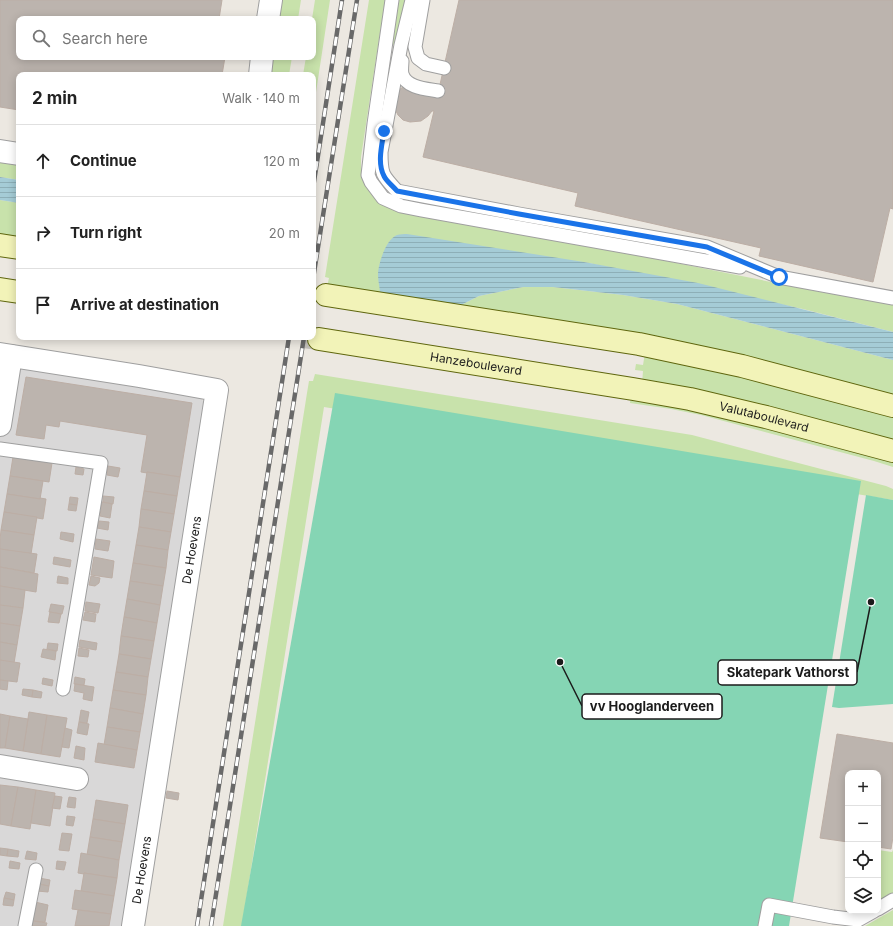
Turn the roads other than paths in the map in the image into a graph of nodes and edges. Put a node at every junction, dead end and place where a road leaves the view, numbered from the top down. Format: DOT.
graph roads {
  1 [pos="271,0"];
  2 [pos="392,0"];
  3 [pos="412,0"];
  4 [pos="424,0"];
  5 [pos="268,16"];
  6 [pos="401,45"];
  7 [pos="262,60"];
  8 [pos="444,68"];
  9 [pos="260,72"];
  10 [pos="438,91"];
  11 [pos="0,151"];
  12 [pos="16,154"];
  13 [pos="0,245"];
  14 [pos="16,248"];
  15 [pos="762,271"];
  16 [pos="0,289"];
  17 [pos="16,292"];
  18 [pos="326,296"];
  19 [pos="893,298"];
  20 [pos="320,340"];
  21 [pos="6,355"];
  22 [pos="633,389"];
  23 [pos="893,406"];
  24 [pos="0,425"];
  25 [pos="0,448"];
  26 [pos="893,451"];
  27 [pos="63,689"];
  28 [pos="0,766"];
  29 [pos="77,778"];
  30 [pos="36,870"];
  31 [pos="893,900"];
  32 [pos="881,907"];
  33 [pos="869,914"];
  34 [pos="25,926"];
  35 [pos="133,926"];
  36 [pos="766,926"];
  1 -- 5 [label="street"];
  2 -- 15 [label="lane"];
  3 -- 6 [label="lane"];
  4 -- 8 [label="lane"];
  6 -- 10 [label="lane"];
  6 -- 15 [label="lane"];
  7 -- 9 [label="street"];
  11 -- 12 [label="street"];
  13 -- 14 [label="main road"];
  15 -- 19 [label="lane"];
  16 -- 17 [label="main road"];
  18 -- 23 [label="main road"];
  20 -- 22 [label="main road, Hanzeboulevard"];
  21 -- 24 [label="street"];
  21 -- 35 [label="street, De Hoevens"];
  22 -- 26 [label="main road, Valutaboulevard"];
  25 -- 27 [label="lane"];
  28 -- 29 [label="street"];
  30 -- 34 [label="lane"];
  31 -- 32 [label="lane"];
  33 -- 36 [label="lane"];
}
